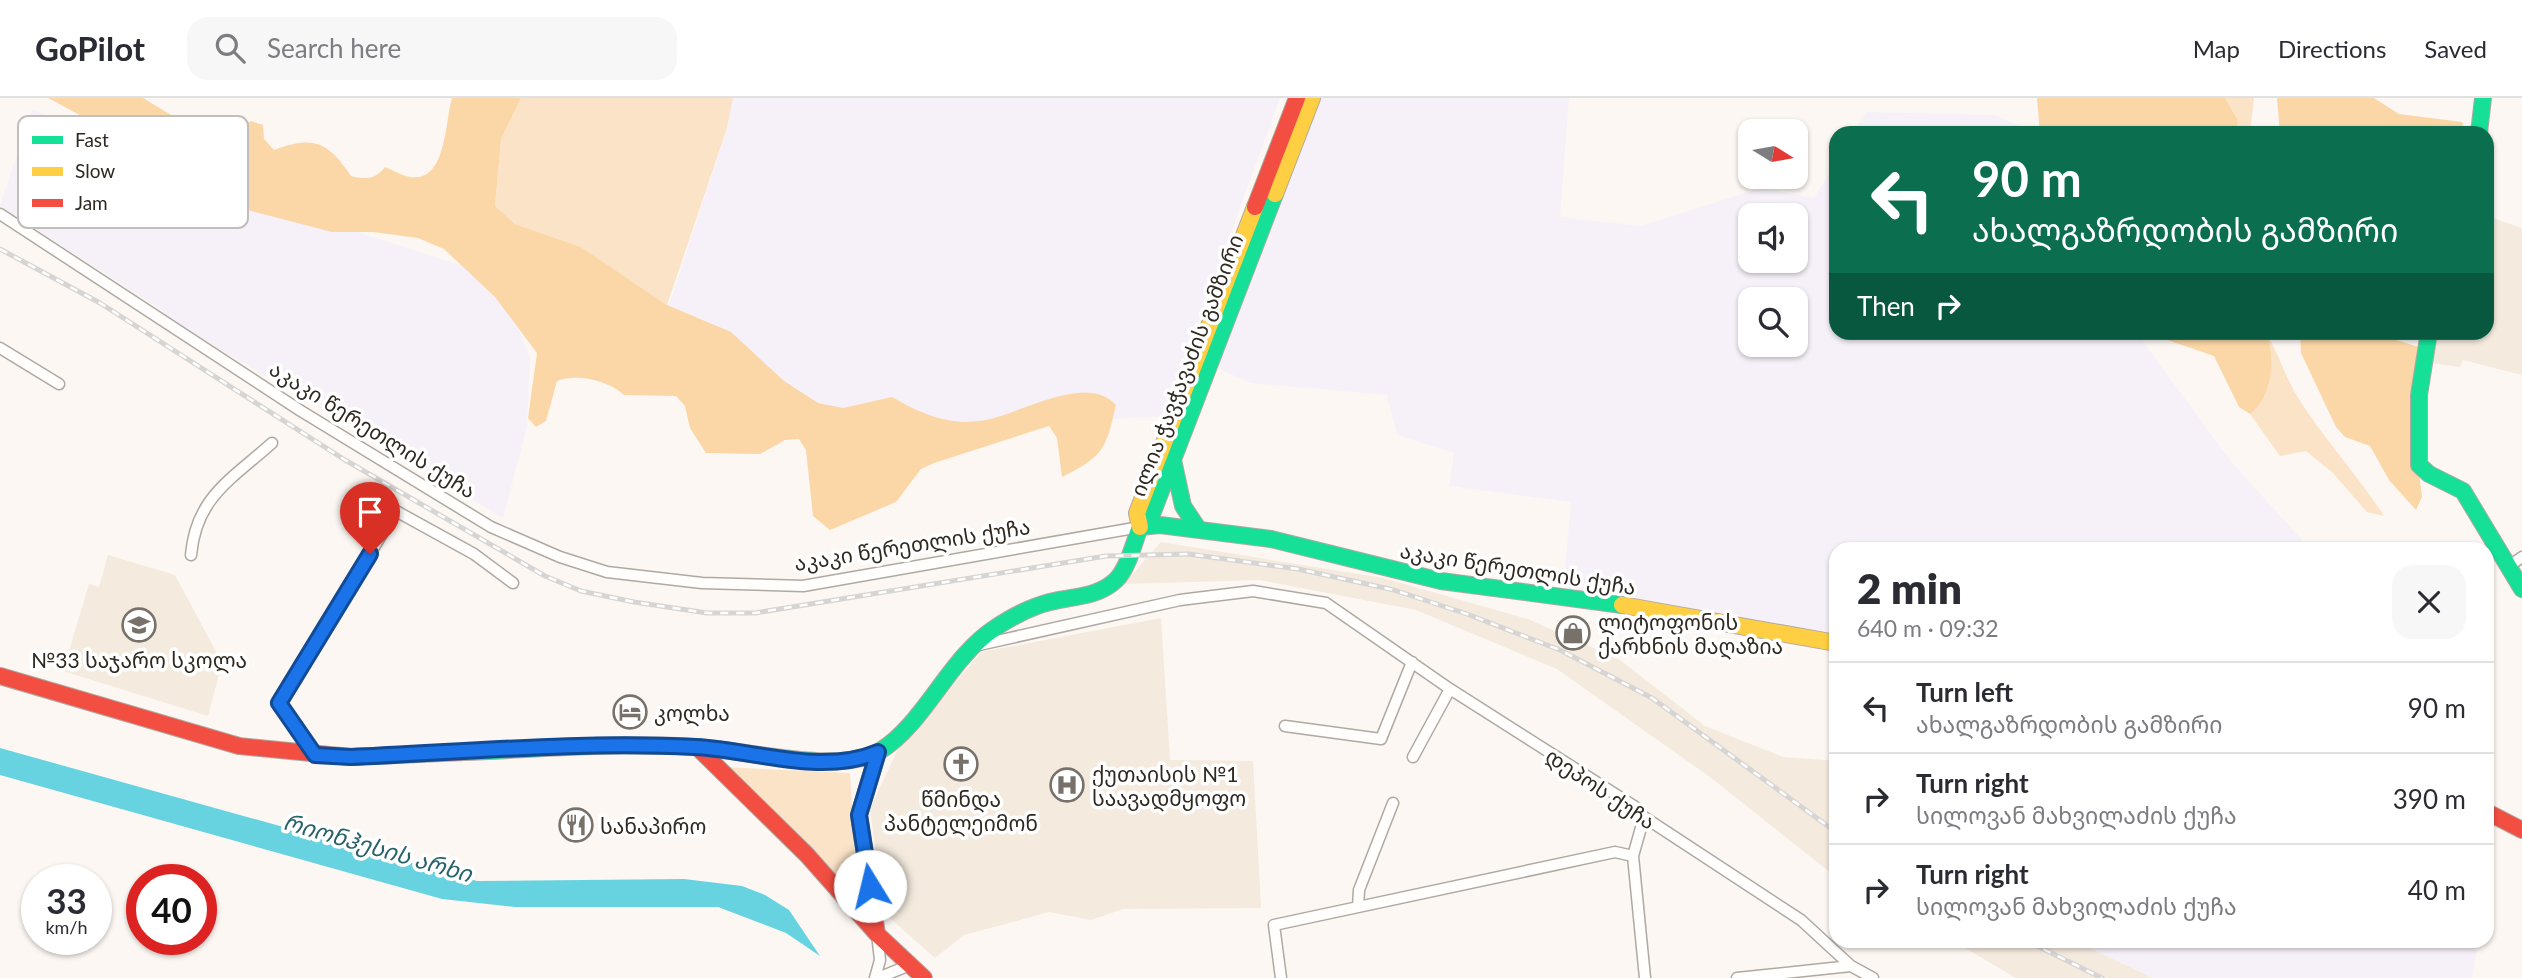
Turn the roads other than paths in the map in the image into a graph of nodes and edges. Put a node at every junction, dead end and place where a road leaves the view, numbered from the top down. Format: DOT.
graph roads {
  1 [pos="1297,98"];
  2 [pos="1312,98"];
  3 [pos="2483,98"];
  4 [pos="2480,126"];
  5 [pos="0,214"];
  6 [pos="18,226"];
  7 [pos="21,228"];
  8 [pos="2428,340"];
  9 [pos="0,348"];
  10 [pos="1202,361"];
  11 [pos="59,384"];
  12 [pos="272,443"];
  13 [pos="1173,460"];
  14 [pos="1140,527"];
  15 [pos="1199,530"];
  16 [pos="191,555"];
  17 [pos="2515,562"];
  18 [pos="513,583"];
  19 [pos="2522,589"];
  20 [pos="1829,642"];
  21 [pos="977,646"];
  22 [pos="1412,662"];
  23 [pos="0,676"];
  24 [pos="1450,689"];
  25 [pos="1285,726"];
  26 [pos="697,747"];
  27 [pos="878,752"];
  28 [pos="315,755"];
  29 [pos="1413,757"];
  30 [pos="1394,803"];
  31 [pos="2494,816"];
  32 [pos="1644,817"];
  33 [pos="2522,831"];
  34 [pos="1633,856"];
  35 [pos="1358,907"];
  36 [pos="877,934"];
  37 [pos="1829,946"];
  38 [pos="1831,948"];
  39 [pos="910,965"];
  40 [pos="1851,966"];
  41 [pos="877,977"];
  42 [pos="924,978"];
  43 [pos="1282,978"];
  44 [pos="1645,978"];
  45 [pos="1737,978"];
  46 [pos="1873,978"];
  1 -- 10 [label="main road, ილია ჭავჭავაძის გამზირი"];
  2 -- 10 [label="main road, ილია ჭავჭავაძის გამზირი"];
  3 -- 4 [label="main road"];
  5 -- 6 [label="street, აკაკი წერეთლის ქუჩა"];
  7 -- 14 [label="street, აკაკი წერეთლის ქუჩა"];
  8 -- 17 [label="main road"];
  9 -- 11 [label="street"];
  10 -- 13 [label="main road, ილია ჭავჭავაძის გამზირი"];
  10 -- 14 [label="main road, ილია ჭავჭავაძის გამზირი"];
  12 -- 16 [label="street"];
  13 -- 14 [label="main road, ილია ჭავჭავაძის გამზირი"];
  13 -- 15 [label="main road"];
  14 -- 15 [label="main road, აკაკი წერეთლის ქუჩა"];
  14 -- 21 [label="main road"];
  15 -- 20 [label="main road, აკაკი წერეთლის ქუჩა"];
  17 -- 19 [label="main road"];
  18 -- 28 [label="street"];
  21 -- 22 [label="street, დეპოს ქუჩა"];
  21 -- 27 [label="main road"];
  22 -- 24 [label="street, დეპოს ქუჩა"];
  22 -- 25 [label="street"];
  23 -- 28 [label="main road"];
  24 -- 29 [label="street"];
  24 -- 32 [label="street, დეპოს ქუჩა"];
  26 -- 27 [label="main road"];
  26 -- 28 [label="main road"];
  26 -- 36 [label="main road"];
  27 -- 36 [label="main road"];
  30 -- 35 [label="street"];
  31 -- 33 [label="main road"];
  32 -- 34 [label="street"];
  32 -- 37 [label="street, დეპოს ქუჩა"];
  34 -- 35 [label="street"];
  34 -- 44 [label="street"];
  35 -- 43 [label="street"];
  36 -- 39 [label="main road"];
  36 -- 41 [label="street"];
  38 -- 40 [label="street, დეპოს ქუჩა"];
  39 -- 41 [label="street"];
  39 -- 42 [label="main road"];
  40 -- 45 [label="street"];
  40 -- 46 [label="street, დეპოს ქუჩა"];
}
